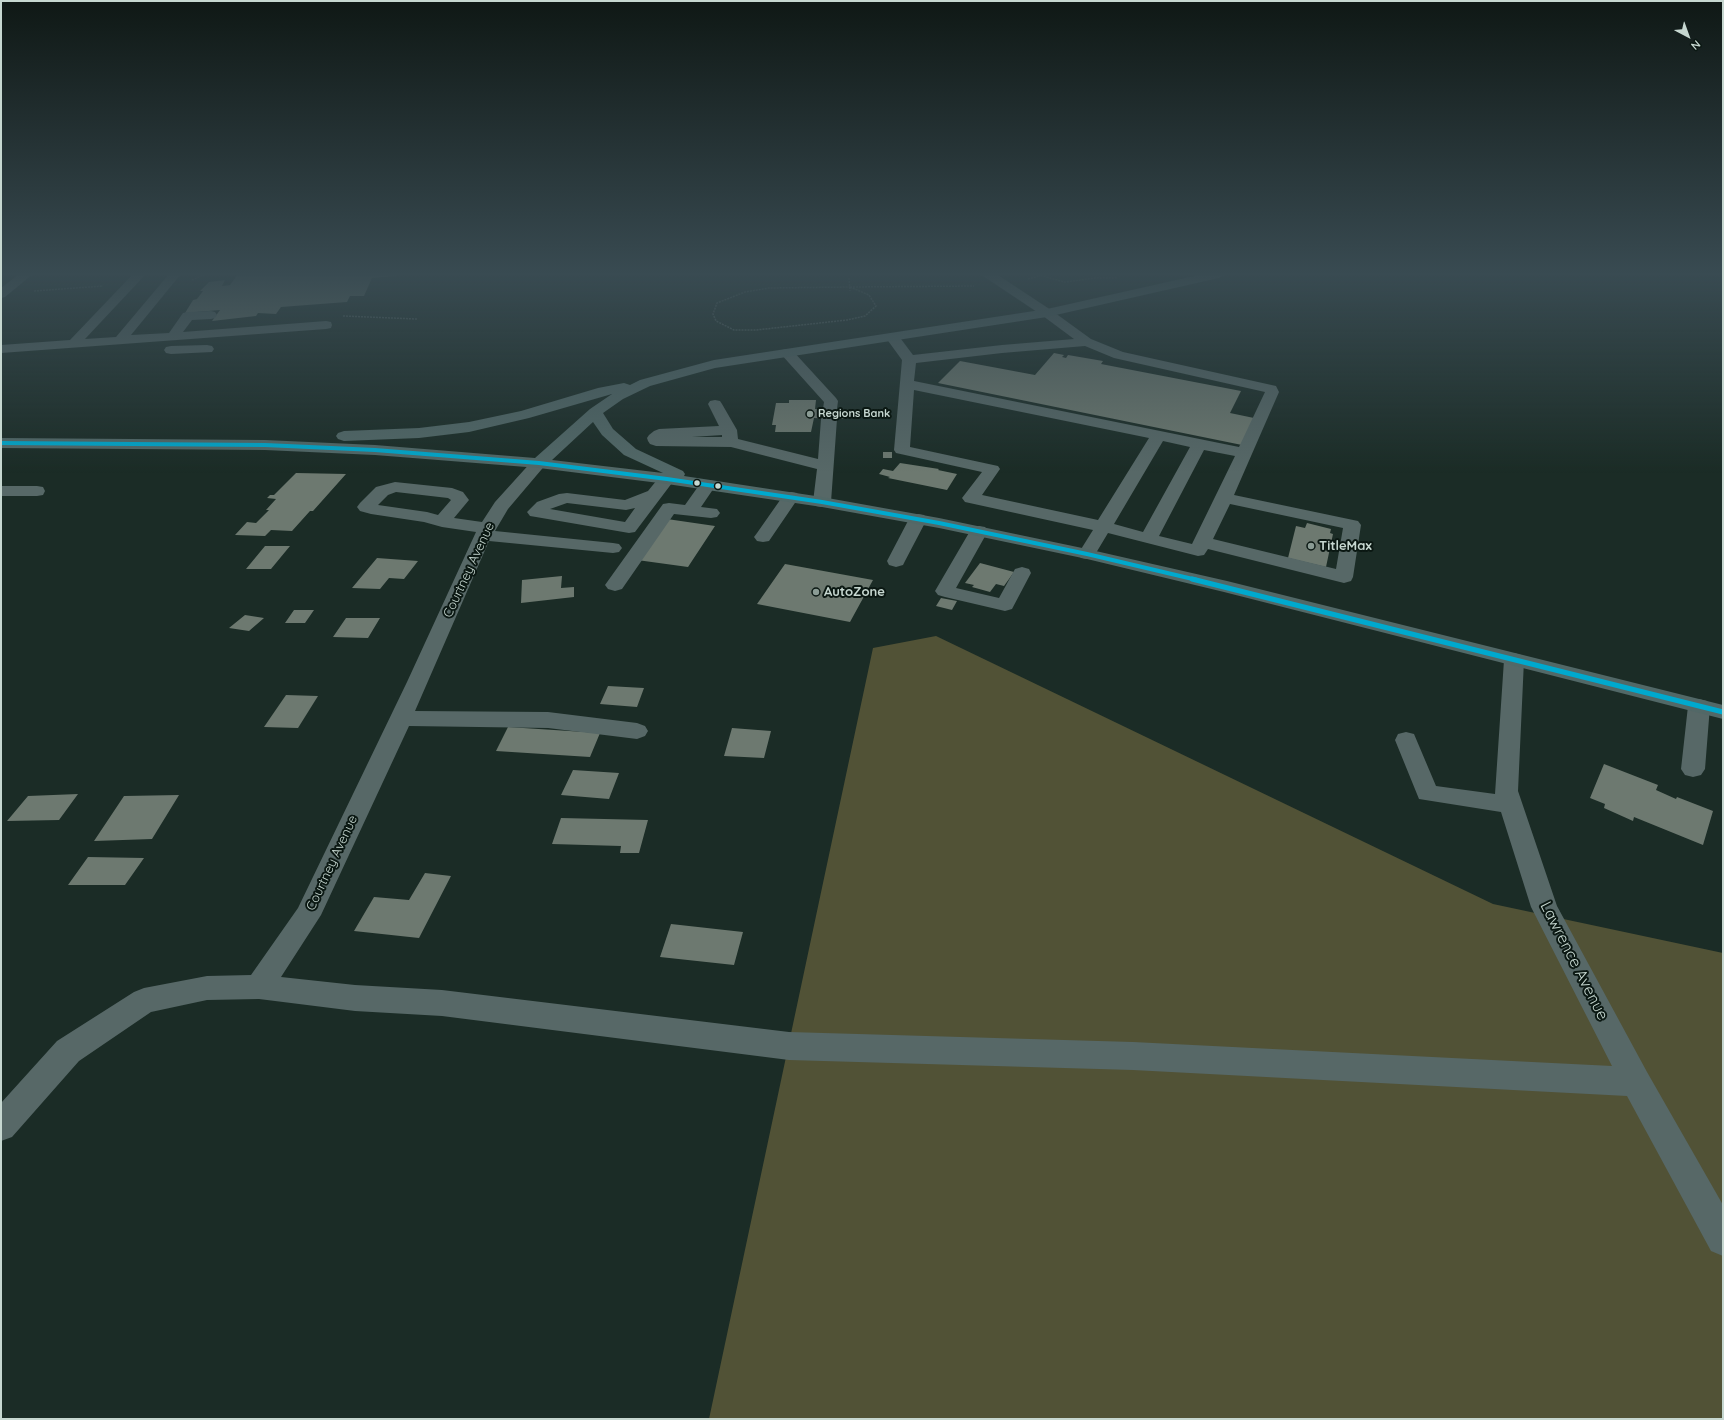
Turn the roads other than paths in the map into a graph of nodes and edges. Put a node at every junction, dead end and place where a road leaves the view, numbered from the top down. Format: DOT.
graph roads {
  1 [pos="77,340"];
  2 [pos="114,340"];
  3 [pos="877,340"];
  4 [pos="895,340"];
  5 [pos="99,341"];
  6 [pos="1086,342"];
  7 [pos="74,343"];
  8 [pos="1,349"];
  9 [pos="208,349"];
  10 [pos="787,353"];
  11 [pos="909,360"];
  12 [pos="645,383"];
  13 [pos="908,384"];
  14 [pos="715,404"];
  15 [pos="595,412"];
  16 [pos="1158,436"];
  17 [pos="1,443"];
  18 [pos="213,444"];
  19 [pos="1199,444"];
  20 [pos="1244,453"];
  21 [pos="539,463"];
  22 [pos="824,466"];
  23 [pos="667,479"];
  24 [pos="703,484"];
  25 [pos="1,491"];
  26 [pos="37,491"];
  27 [pos="655,494"];
  28 [pos="791,498"];
  29 [pos="1224,498"];
  30 [pos="822,502"];
  31 [pos="690,510"];
  32 [pos="711,513"];
  33 [pos="918,519"];
  34 [pos="442,522"];
  35 [pos="1104,527"];
  36 [pos="979,531"];
  37 [pos="485,532"];
  38 [pos="763,537"];
  39 [pos="1149,538"];
  40 [pos="1200,547"];
  41 [pos="613,548"];
  42 [pos="1087,554"];
  43 [pos="896,561"];
  44 [pos="1022,574"];
  45 [pos="615,585"];
  46 [pos="1514,660"];
  47 [pos="1699,706"];
  48 [pos="1723,712"];
  49 [pos="401,718"];
  50 [pos="637,731"];
  51 [pos="1406,740"];
  52 [pos="1693,769"];
  53 [pos="1511,805"];
  54 [pos="259,987"];
  55 [pos="1636,1082"];
  56 [pos="1,1126"];
  57 [pos="1723,1239"];
  1 -- 7 [label="street"];
  2 -- 5 [label="street"];
  3 -- 10 [label="main road"];
  4 -- 11 [label="street"];
  5 -- 7 [label="street"];
  5 -- 9 [label="street"];
  6 -- 11 [label="street"];
  6 -- 20 [label="street"];
  7 -- 8 [label="street"];
  10 -- 12 [label="main road"];
  10 -- 22 [label="street"];
  11 -- 13 [label="street"];
  12 -- 15 [label="main road"];
  12 -- 18 [label="main road"];
  13 -- 16 [label="street"];
  13 -- 35 [label="street"];
  14 -- 22 [label="street"];
  15 -- 21 [label="main road"];
  15 -- 24 [label="main road"];
  16 -- 19 [label="street"];
  16 -- 35 [label="street"];
  17 -- 18 [label="main road"];
  18 -- 21 [label="main road"];
  19 -- 20 [label="street"];
  19 -- 39 [label="street"];
  20 -- 29 [label="street"];
  21 -- 23 [label="main road"];
  21 -- 37 [label="street, Courtney Avenue"];
  22 -- 30 [label="street"];
  23 -- 24 [label="main road"];
  23 -- 27 [label="street"];
  24 -- 28 [label="main road"];
  24 -- 31 [label="street"];
  25 -- 26 [label="street"];
  27 -- 27 [label="street"];
  28 -- 30 [label="main road"];
  28 -- 38 [label="street"];
  29 -- 40 [label="street"];
  29 -- 40 [label="street"];
  30 -- 33 [label="main road"];
  31 -- 32 [label="street"];
  31 -- 45 [label="street"];
  33 -- 36 [label="main road"];
  33 -- 43 [label="street"];
  34 -- 37 [label="street"];
  35 -- 39 [label="street"];
  35 -- 42 [label="street"];
  36 -- 42 [label="main road"];
  36 -- 44 [label="street"];
  37 -- 41 [label="street"];
  37 -- 49 [label="street, Courtney Avenue"];
  39 -- 40 [label="street"];
  42 -- 46 [label="main road"];
  46 -- 47 [label="main road"];
  46 -- 53 [label="street, Lawrence Avenue"];
  47 -- 48 [label="main road"];
  47 -- 52 [label="street"];
  49 -- 50 [label="street"];
  49 -- 54 [label="street, Courtney Avenue"];
  51 -- 53 [label="street"];
  53 -- 55 [label="street, Lawrence Avenue"];
  54 -- 55 [label="street"];
  54 -- 56 [label="street"];
  55 -- 57 [label="street, Lawrence Avenue"];
}
